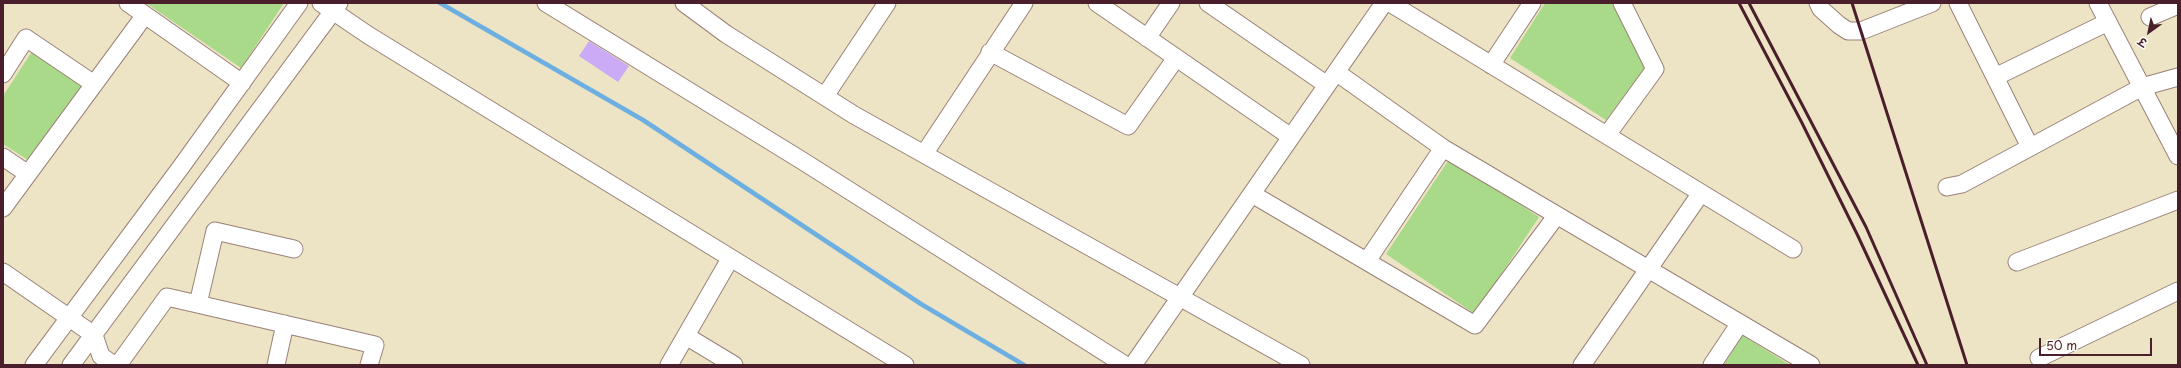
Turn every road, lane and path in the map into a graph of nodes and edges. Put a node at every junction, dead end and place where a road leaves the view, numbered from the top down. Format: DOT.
graph roads {
  1 [pos="128,3"];
  2 [pos="299,3"];
  3 [pos="546,3"];
  4 [pos="684,3"];
  5 [pos="887,3"];
  6 [pos="1024,3"];
  7 [pos="1097,3"];
  8 [pos="1171,3"];
  9 [pos="1208,3"];
  10 [pos="1384,3"];
  11 [pos="1390,3"];
  12 [pos="1532,3"];
  13 [pos="1622,3"];
  14 [pos="1818,3"];
  15 [pos="1932,3"];
  16 [pos="1958,3"];
  17 [pos="2098,3"];
  18 [pos="2178,5"];
  19 [pos="331,6"];
  20 [pos="145,15"];
  21 [pos="2150,17"];
  22 [pos="2108,22"];
  23 [pos="1148,38"];
  24 [pos="990,52"];
  25 [pos="1176,58"];
  26 [pos="1491,65"];
  27 [pos="3,74"];
  28 [pos="2178,76"];
  29 [pos="1995,77"];
  30 [pos="1332,78"];
  31 [pos="242,83"];
  32 [pos="94,84"];
  33 [pos="2142,87"];
  34 [pos="825,96"];
  35 [pos="1607,135"];
  36 [pos="1291,137"];
  37 [pos="2030,147"];
  38 [pos="1443,148"];
  39 [pos="924,154"];
  40 [pos="2178,156"];
  41 [pos="3,157"];
  42 [pos="28,174"];
  43 [pos="1947,187"];
  44 [pos="1701,193"];
  45 [pos="1252,194"];
  46 [pos="2178,200"];
  47 [pos="3,208"];
  48 [pos="1557,215"];
  49 [pos="294,249"];
  50 [pos="1793,249"];
  51 [pos="730,259"];
  52 [pos="1367,261"];
  53 [pos="2017,262"];
  54 [pos="1649,269"];
  55 [pos="3,272"];
  56 [pos="2178,291"];
  57 [pos="1180,297"];
  58 [pos="198,304"];
  59 [pos="69,318"];
  60 [pos="1740,323"];
  61 [pos="285,324"];
  62 [pos="94,334"];
  63 [pos="686,336"];
  64 [pos="2040,358"];
  65 [pos="34,365"];
  66 [pos="71,365"];
  67 [pos="114,365"];
  68 [pos="118,365"];
  69 [pos="276,365"];
  70 [pos="369,365"];
  71 [pos="669,365"];
  72 [pos="734,365"];
  73 [pos="905,365"];
  74 [pos="1125,365"];
  75 [pos="1133,365"];
  76 [pos="1301,365"];
  77 [pos="1582,365"];
  78 [pos="1712,365"];
  79 [pos="1811,365"];
  1 -- 20 [label="street"];
  2 -- 31 [label="street"];
  3 -- 74 [label="street"];
  4 -- 34 [label="street"];
  5 -- 34 [label="street"];
  6 -- 24 [label="street"];
  7 -- 23 [label="street"];
  8 -- 23 [label="street"];
  9 -- 30 [label="street"];
  10 -- 30 [label="street"];
  11 -- 26 [label="street"];
  12 -- 26 [label="street"];
  13 -- 35 [label="street"];
  14 -- 15 [label="street"];
  16 -- 29 [label="street"];
  17 -- 22 [label="street"];
  18 -- 21 [label="street"];
  19 -- 51 [label="street"];
  19 -- 62 [label="street"];
  20 -- 31 [label="street"];
  20 -- 32 [label="street"];
  22 -- 29 [label="street"];
  22 -- 33 [label="street"];
  23 -- 25 [label="street"];
  24 -- 25 [label="street"];
  24 -- 39 [label="street"];
  25 -- 36 [label="street"];
  26 -- 35 [label="street"];
  27 -- 32 [label="street"];
  28 -- 33 [label="street"];
  29 -- 37 [label="street"];
  30 -- 36 [label="street"];
  30 -- 38 [label="street"];
  31 -- 59 [label="street"];
  32 -- 42 [label="street"];
  33 -- 37 [label="street"];
  33 -- 40 [label="street"];
  34 -- 39 [label="street"];
  35 -- 44 [label="street"];
  36 -- 45 [label="street"];
  37 -- 43 [label="street"];
  38 -- 48 [label="street"];
  38 -- 52 [label="street"];
  39 -- 57 [label="street"];
  41 -- 42 [label="street"];
  42 -- 47 [label="street"];
  44 -- 50 [label="street"];
  44 -- 54 [label="street"];
  45 -- 52 [label="street"];
  45 -- 57 [label="street"];
  46 -- 53 [label="street"];
  48 -- 52 [label="street"];
  48 -- 54 [label="street"];
  49 -- 58 [label="street"];
  51 -- 63 [label="street"];
  51 -- 73 [label="street"];
  54 -- 60 [label="street"];
  54 -- 77 [label="street"];
  55 -- 59 [label="street"];
  56 -- 64 [label="street"];
  57 -- 75 [label="street"];
  57 -- 76 [label="street"];
  58 -- 61 [label="street"];
  58 -- 68 [label="street"];
  59 -- 62 [label="street"];
  59 -- 65 [label="street"];
  60 -- 78 [label="street"];
  60 -- 79 [label="street"];
  61 -- 69 [label="street"];
  61 -- 70 [label="street"];
  62 -- 66 [label="street"];
  62 -- 67 [label="street"];
  63 -- 71 [label="street"];
  63 -- 72 [label="street"];
}
